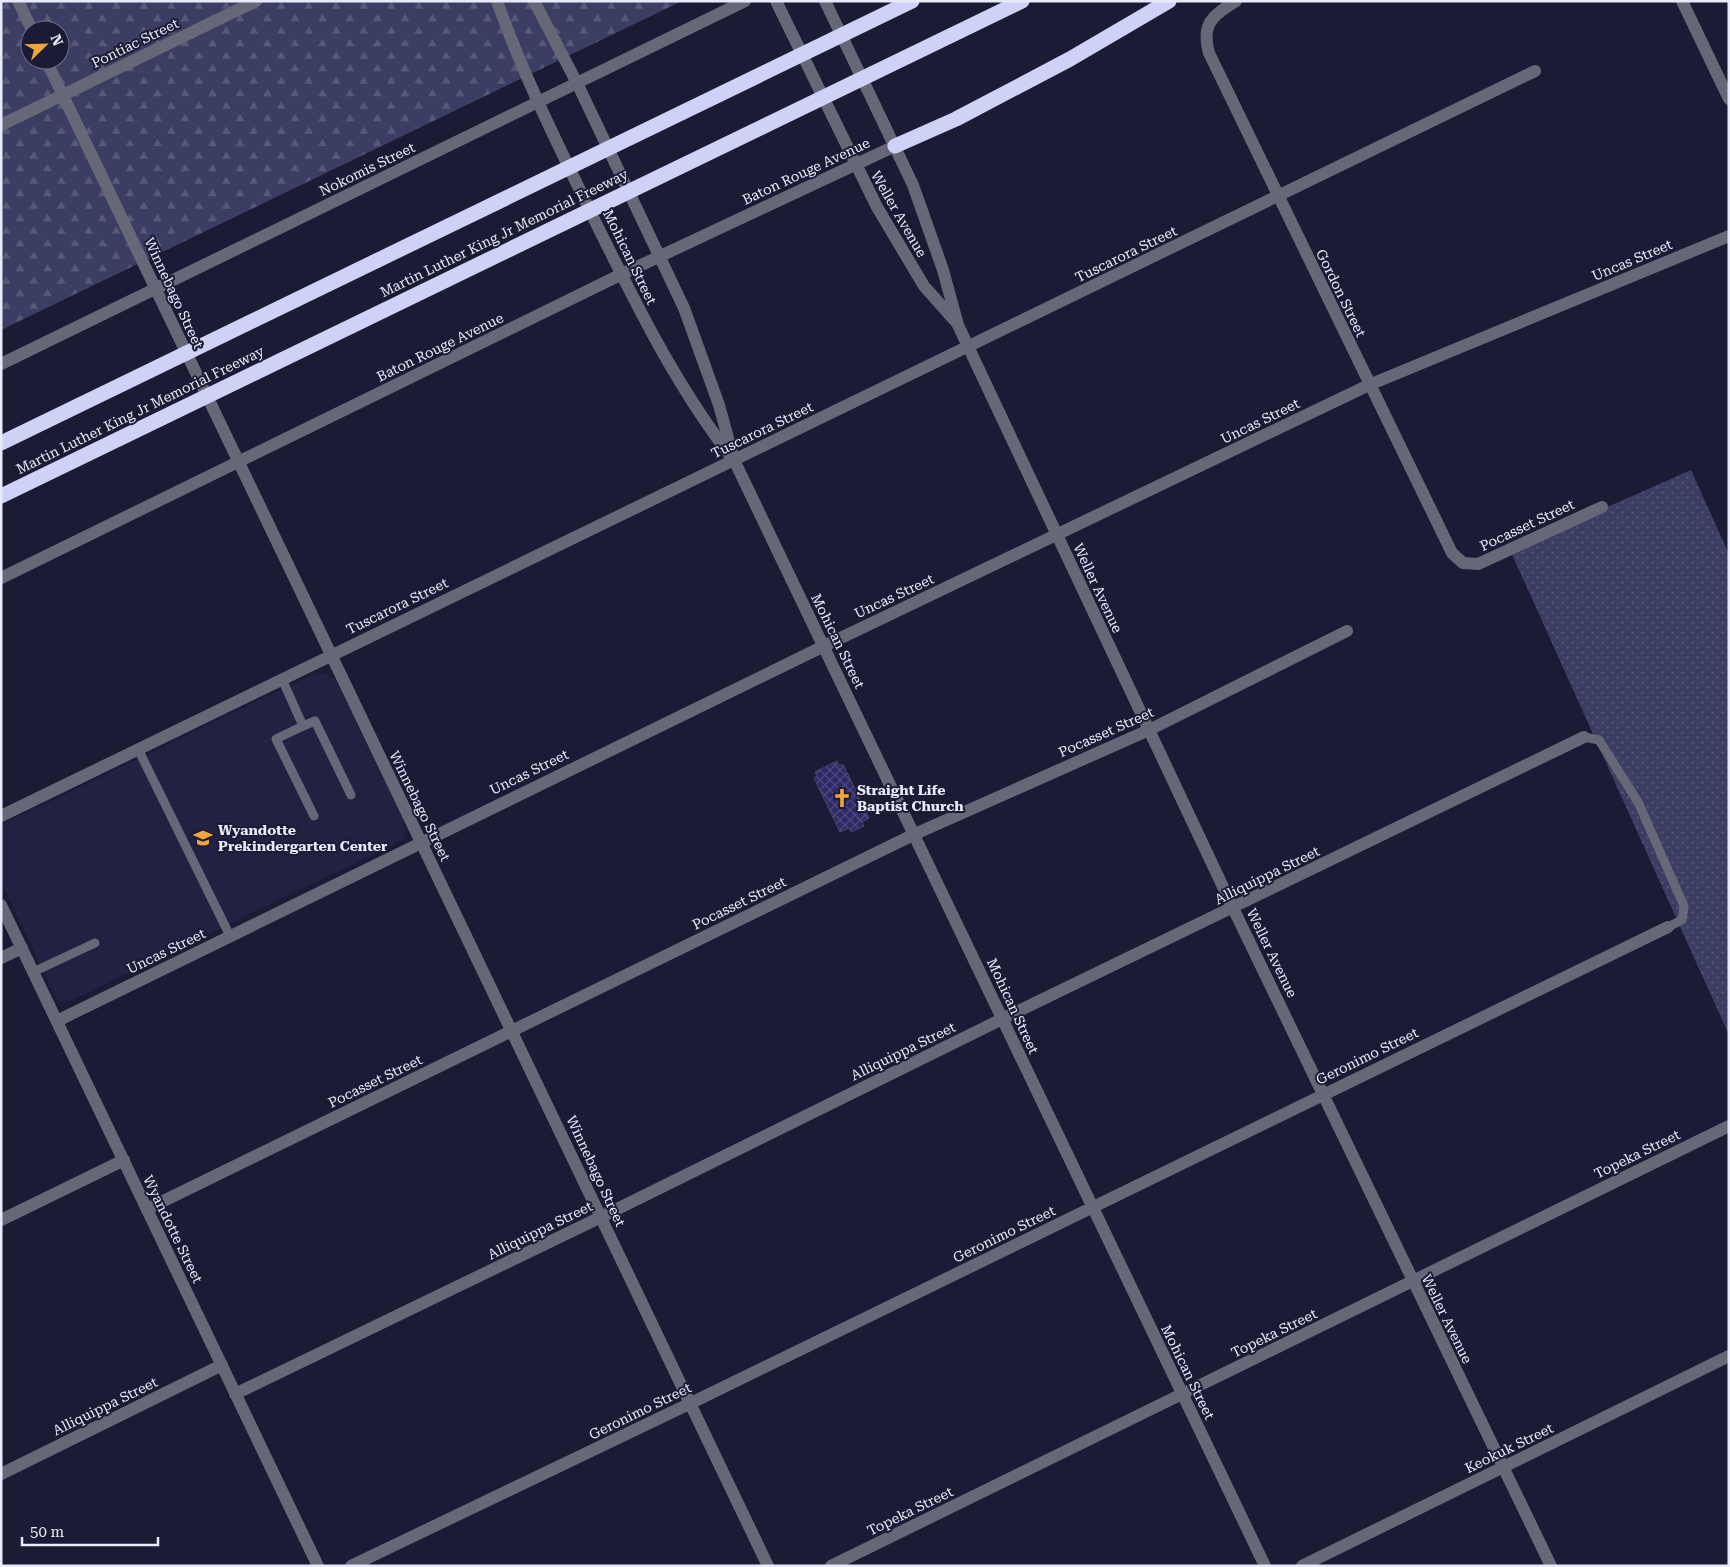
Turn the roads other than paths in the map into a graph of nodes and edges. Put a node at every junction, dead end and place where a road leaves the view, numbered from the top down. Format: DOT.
graph roads {
  1 [pos="18,1"];
  2 [pos="256,1"];
  3 [pos="497,1"];
  4 [pos="534,1"];
  5 [pos="745,1"];
  6 [pos="776,1"];
  7 [pos="825,1"];
  8 [pos="912,1"];
  9 [pos="1022,1"];
  10 [pos="1169,1"];
  11 [pos="1236,1"];
  12 [pos="1682,1"];
  13 [pos="27,20"];
  14 [pos="51,70"];
  15 [pos="1535,71"];
  16 [pos="577,83"];
  17 [pos="63,95"];
  18 [pos="1729,99"];
  19 [pos="538,103"];
  20 [pos="1,125"];
  21 [pos="895,146"];
  22 [pos="854,165"];
  23 [pos="1278,197"];
  24 [pos="1729,236"];
  25 [pos="661,256"];
  26 [pos="622,274"];
  27 [pos="155,288"];
  28 [pos="958,325"];
  29 [pos="969,347"];
  30 [pos="1,364"];
  31 [pos="1369,385"];
  32 [pos="1,443"];
  33 [pos="734,460"];
  34 [pos="239,462"];
  35 [pos="1,496"];
  36 [pos="1602,507"];
  37 [pos="1057,535"];
  38 [pos="1463,562"];
  39 [pos="1,578"];
  40 [pos="1347,631"];
  41 [pos="824,646"];
  42 [pos="331,654"];
  43 [pos="282,679"];
  44 [pos="303,726"];
  45 [pos="1149,730"];
  46 [pos="1584,738"];
  47 [pos="138,749"];
  48 [pos="351,795"];
  49 [pos="1,816"];
  50 [pos="314,816"];
  51 [pos="915,834"];
  52 [pos="420,842"];
  53 [pos="1,905"];
  54 [pos="1233,908"];
  55 [pos="1668,927"];
  56 [pos="230,936"];
  57 [pos="95,943"];
  58 [pos="22,948"];
  59 [pos="1,958"];
  60 [pos="33,972"];
  61 [pos="1002,1018"];
  62 [pos="57,1021"];
  63 [pos="512,1030"];
  64 [pos="1324,1094"];
  65 [pos="1729,1126"];
  66 [pos="124,1160"];
  67 [pos="1092,1207"];
  68 [pos="147,1209"];
  69 [pos="601,1217"];
  70 [pos="1,1220"];
  71 [pos="1412,1281"];
  72 [pos="1729,1356"];
  73 [pos="222,1365"];
  74 [pos="236,1394"];
  75 [pos="1182,1395"];
  76 [pos="691,1404"];
  77 [pos="1503,1467"];
  78 [pos="1,1474"];
  79 [pos="318,1566"];
  80 [pos="351,1566"];
  81 [pos="768,1566"];
  82 [pos="831,1566"];
  83 [pos="1265,1566"];
  84 [pos="1302,1566"];
  85 [pos="1550,1566"];
  1 -- 13 [label="street"];
  2 -- 17 [label="street, Pontiac Street"];
  3 -- 19 [label="street, Mohican Street"];
  4 -- 16 [label="street, Mohican Street"];
  5 -- 16 [label="street, Nokomis Street"];
  6 -- 22 [label="street, Weller Avenue"];
  7 -- 21 [label="street, Weller Avenue"];
  8 -- 32 [label="highway, bridge"];
  9 -- 35 [label="highway, Martin Luther King Jr Memorial Freeway, bridge"];
  10 -- 21 [label="highway"];
  11 -- 23 [label="street, Gordon Street"];
  12 -- 18 [label="street"];
  14 -- 17 [label="street, Winnebago Street"];
  15 -- 23 [label="street, Tuscarora Street"];
  16 -- 19 [label="street, Nokomis Street"];
  16 -- 25 [label="street, Mohican Street"];
  17 -- 20 [label="street, Pontiac Street"];
  17 -- 27 [label="street, Winnebago Street"];
  19 -- 26 [label="street, Mohican Street"];
  19 -- 27 [label="street, Nokomis Street"];
  21 -- 22 [label="street, Baton Rouge Avenue"];
  21 -- 28 [label="street, Weller Avenue"];
  22 -- 25 [label="street, Baton Rouge Avenue"];
  22 -- 28 [label="street, Weller Avenue"];
  23 -- 29 [label="street, Tuscarora Street"];
  23 -- 31 [label="street, Gordon Street"];
  24 -- 31 [label="street, Uncas Street"];
  25 -- 26 [label="street, Baton Rouge Avenue"];
  25 -- 33 [label="street, Mohican Street"];
  26 -- 33 [label="street, Mohican Street"];
  26 -- 34 [label="street, Baton Rouge Avenue"];
  27 -- 30 [label="street, Nokomis Street"];
  27 -- 34 [label="street, Winnebago Street"];
  28 -- 29 [label="street, Weller Avenue"];
  29 -- 33 [label="street, Tuscarora Street"];
  29 -- 37 [label="street, Weller Avenue"];
  31 -- 37 [label="street, Uncas Street"];
  31 -- 38 [label="street, Gordon Street"];
  33 -- 41 [label="street, Mohican Street"];
  33 -- 42 [label="street, Tuscarora Street"];
  34 -- 39 [label="street, Baton Rouge Avenue"];
  34 -- 42 [label="street, Winnebago Street"];
  36 -- 38 [label="street, Pocasset Street"];
  37 -- 41 [label="street, Uncas Street"];
  37 -- 45 [label="street, Weller Avenue"];
  40 -- 45 [label="street, Pocasset Street"];
  41 -- 51 [label="street, Mohican Street"];
  41 -- 52 [label="street, Uncas Street"];
  42 -- 43 [label="street, Tuscarora Street"];
  42 -- 52 [label="street, Winnebago Street"];
  43 -- 44 [label="lane"];
  43 -- 47 [label="street, Tuscarora Street"];
  44 -- 48 [label="lane"];
  44 -- 50 [label="lane"];
  45 -- 51 [label="street, Pocasset Street"];
  45 -- 54 [label="street, Weller Avenue"];
  46 -- 54 [label="street, Alliquippa Street"];
  46 -- 55 [label="lane"];
  47 -- 49 [label="street, Tuscarora Street"];
  47 -- 56 [label="lane"];
  51 -- 61 [label="street, Mohican Street"];
  51 -- 63 [label="street, Pocasset Street"];
  52 -- 56 [label="street, Uncas Street"];
  52 -- 63 [label="street, Winnebago Street"];
  53 -- 58 [label="street, Wyandotte Street"];
  54 -- 61 [label="street, Alliquippa Street"];
  54 -- 64 [label="street, Weller Avenue"];
  55 -- 64 [label="street, Geronimo Street"];
  56 -- 62 [label="street, Uncas Street"];
  57 -- 60 [label="lane"];
  58 -- 59 [label="street"];
  58 -- 60 [label="street, Wyandotte Street"];
  60 -- 62 [label="street, Wyandotte Street"];
  61 -- 67 [label="street, Mohican Street"];
  61 -- 69 [label="street, Alliquippa Street"];
  62 -- 66 [label="street, Wyandotte Street"];
  63 -- 68 [label="street, Pocasset Street"];
  63 -- 69 [label="street, Winnebago Street"];
  64 -- 67 [label="street, Geronimo Street"];
  64 -- 71 [label="street, Weller Avenue"];
  65 -- 71 [label="street, Topeka Street"];
  66 -- 68 [label="street, Wyandotte Street"];
  66 -- 70 [label="street"];
  67 -- 75 [label="street, Mohican Street"];
  67 -- 76 [label="street, Geronimo Street"];
  68 -- 73 [label="street, Wyandotte Street"];
  69 -- 74 [label="street, Alliquippa Street"];
  69 -- 76 [label="street, Winnebago Street"];
  71 -- 75 [label="street, Topeka Street"];
  71 -- 77 [label="street, Weller Avenue"];
  72 -- 77 [label="street, Keokuk Street"];
  73 -- 74 [label="street, Wyandotte Street"];
  73 -- 78 [label="street, Alliquippa Street"];
  74 -- 79 [label="street, Wyandotte Street"];
  75 -- 82 [label="street, Topeka Street"];
  75 -- 83 [label="street, Mohican Street"];
  76 -- 80 [label="street, Geronimo Street"];
  76 -- 81 [label="street, Winnebago Street"];
  77 -- 84 [label="street, Keokuk Street"];
  77 -- 85 [label="street, Weller Avenue"];
}
